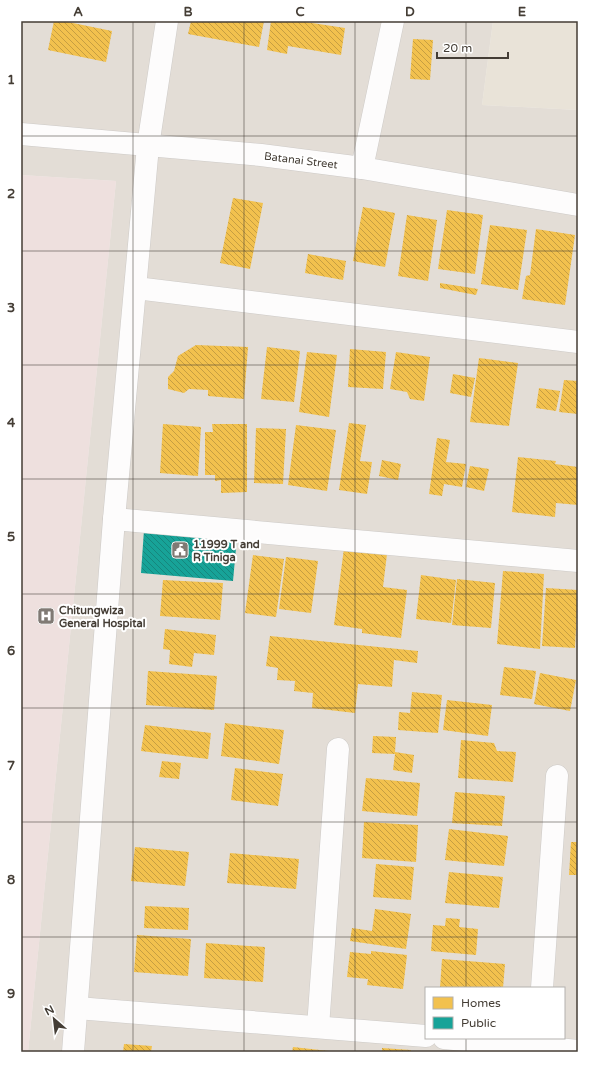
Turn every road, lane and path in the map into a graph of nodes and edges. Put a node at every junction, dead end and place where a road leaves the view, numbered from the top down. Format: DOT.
graph roads {
  1 [pos="166,21"];
  2 [pos="393,21"];
  3 [pos="21,134"];
  4 [pos="148,146"];
  5 [pos="362,168"];
  6 [pos="578,204"];
  7 [pos="136,288"];
  8 [pos="578,342"];
  9 [pos="114,520"];
  10 [pos="578,562"];
  11 [pos="338,749"];
  12 [pos="557,776"];
  13 [pos="542,987"];
  14 [pos="77,1008"];
  15 [pos="318,1027"];
  16 [pos="425,1036"];
  17 [pos="468,1039"];
  18 [pos="539,1042"];
  19 [pos="578,1051"];
  20 [pos="73,1052"];
  1 -- 4 [label="street"];
  2 -- 5 [label="street"];
  3 -- 4 [label="street, Batanai Street"];
  4 -- 5 [label="street, Batanai Street"];
  4 -- 7 [label="street"];
  5 -- 6 [label="street, Batanai Street"];
  7 -- 8 [label="street"];
  7 -- 9 [label="street"];
  9 -- 10 [label="street"];
  9 -- 14 [label="street"];
  11 -- 15 [label="street"];
  12 -- 13 [label="street"];
  14 -- 15 [label="street"];
  14 -- 20 [label="street"];
  15 -- 16 [label="street"];
  17 -- 18 [label="street"];
  18 -- 19 [label="street"];
}
